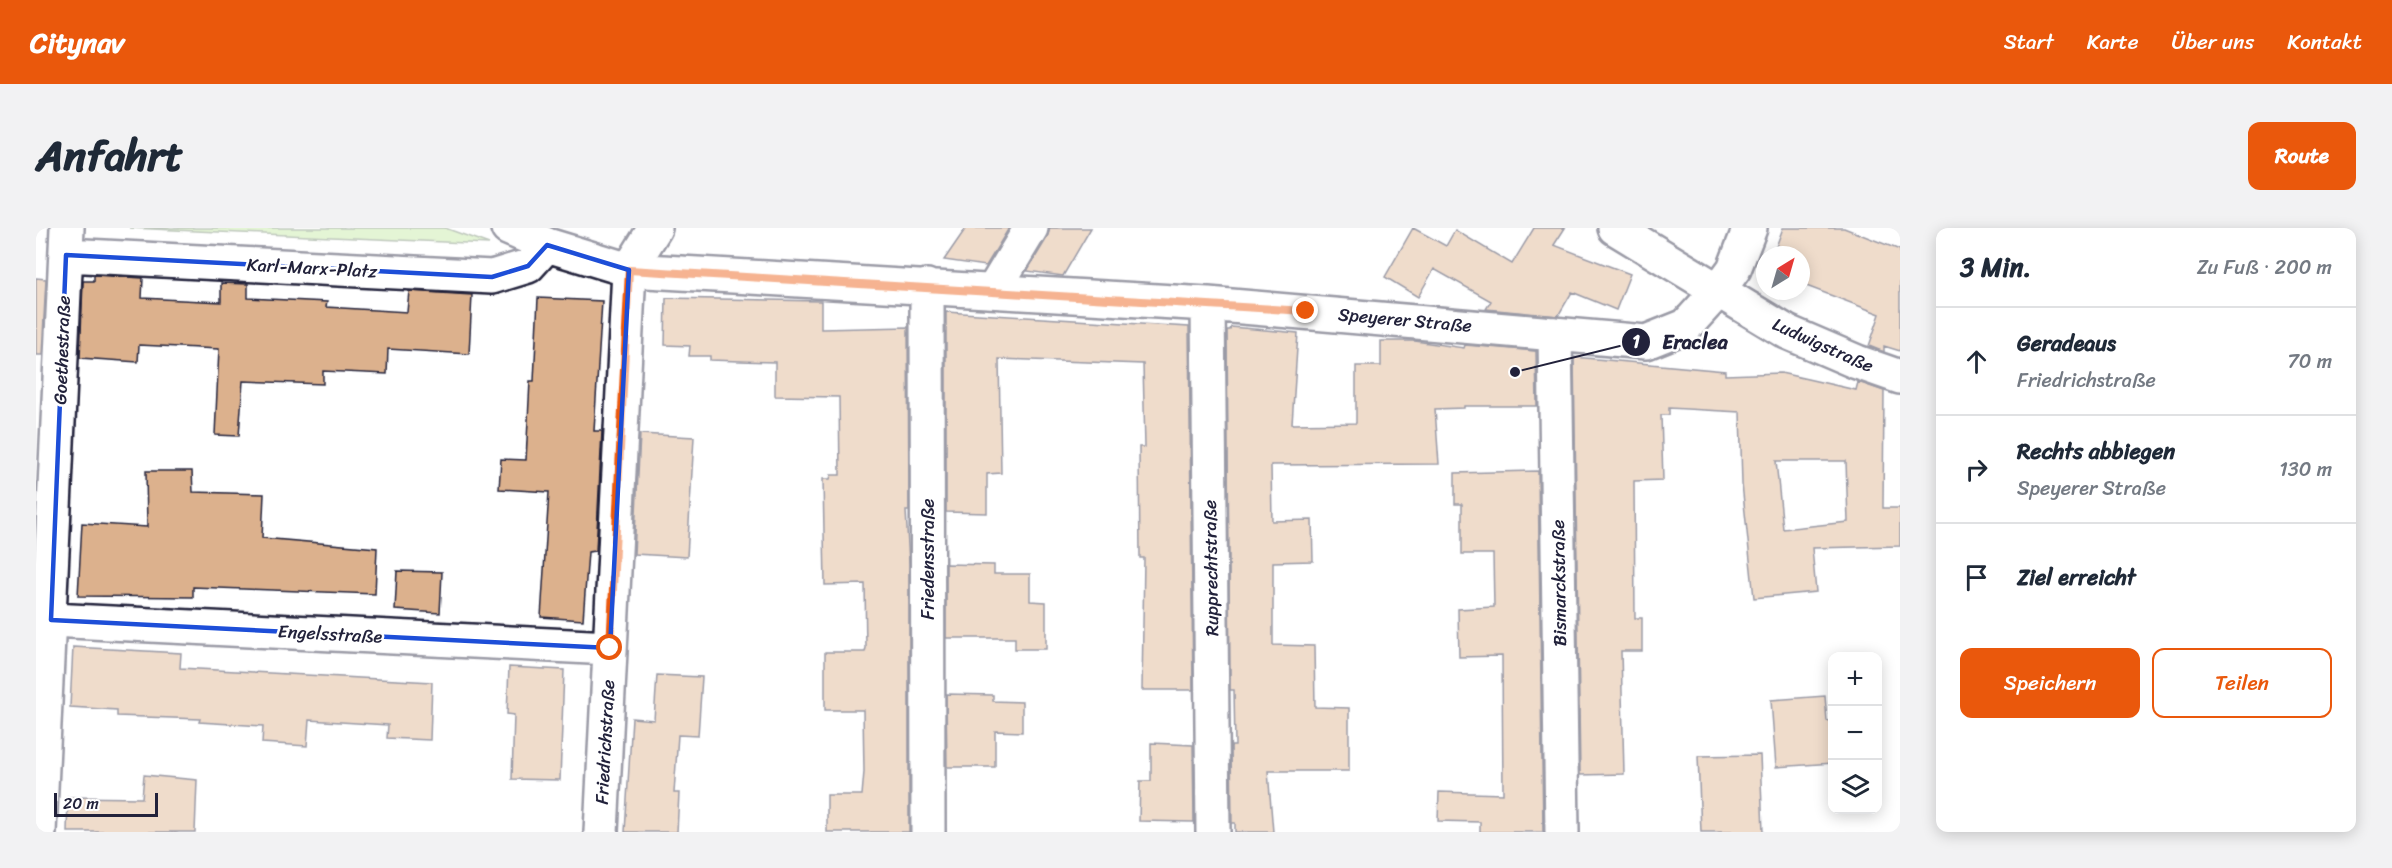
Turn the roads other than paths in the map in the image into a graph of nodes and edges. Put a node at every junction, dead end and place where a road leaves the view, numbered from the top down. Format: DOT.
graph roads {
  1 [pos="508,228"];
  2 [pos="655,228"];
  3 [pos="1031,228"];
  4 [pos="1615,228"];
  5 [pos="1750,228"];
  6 [pos="66,242"];
  7 [pos="547,245"];
  8 [pos="629,270"];
  9 [pos="927,286"];
  10 [pos="993,291"];
  11 [pos="1717,292"];
  12 [pos="1209,304"];
  13 [pos="1555,334"];
  14 [pos="1900,377"];
  15 [pos="51,620"];
  16 [pos="610,648"];
  17 [pos="39,832"];
  18 [pos="601,832"];
  19 [pos="928,832"];
  20 [pos="1213,832"];
  21 [pos="1562,832"];
  1 -- 7 [label="street, Speyerer Straße"];
  2 -- 8 [label="street, Friedrichstraße"];
  3 -- 10 [label="street"];
  4 -- 11 [label="street, Ludwigstraße"];
  5 -- 11 [label="street, Speyerer Straße"];
  6 -- 7 [label="street, Karl-Marx-Platz"];
  6 -- 15 [label="street, Goethestraße"];
  7 -- 8 [label="street, Speyerer Straße"];
  8 -- 9 [label="street, Speyerer Straße"];
  8 -- 16 [label="street, Friedrichstraße"];
  9 -- 10 [label="street, Speyerer Straße"];
  9 -- 19 [label="street, Friedensstraße"];
  10 -- 12 [label="street, Speyerer Straße"];
  11 -- 13 [label="street, Speyerer Straße"];
  11 -- 14 [label="street, Ludwigstraße"];
  12 -- 13 [label="street, Speyerer Straße"];
  12 -- 20 [label="street, Rupprechtstraße"];
  13 -- 21 [label="street, Bismarckstraße"];
  15 -- 16 [label="street, Engelsstraße"];
  15 -- 17 [label="street, Goethestraße"];
  16 -- 18 [label="street, Friedrichstraße"];
}
